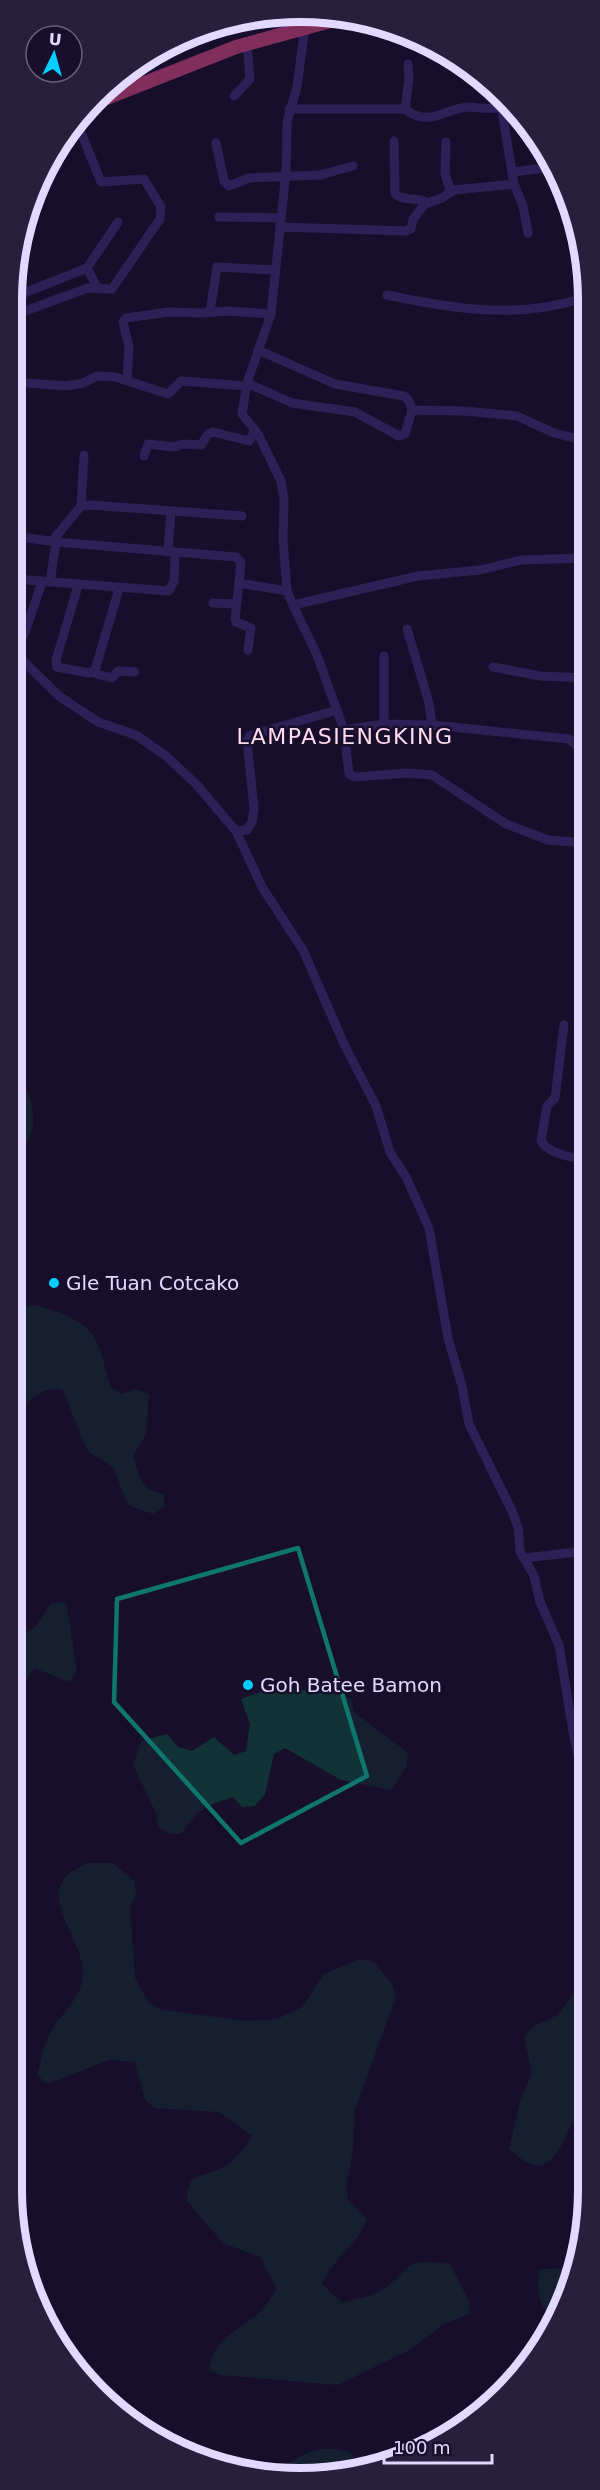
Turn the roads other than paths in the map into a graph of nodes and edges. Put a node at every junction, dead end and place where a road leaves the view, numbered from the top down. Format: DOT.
graph roads {
  1 [pos="280,23"];
  2 [pos="288,23"];
  3 [pos="313,23"];
  4 [pos="297,29"];
  5 [pos="247,44"];
  6 [pos="408,64"];
  7 [pos="113,95"];
  8 [pos="234,96"];
  9 [pos="499,107"];
  10 [pos="289,109"];
  11 [pos="405,109"];
  12 [pos="501,109"];
  13 [pos="80,131"];
  14 [pos="394,141"];
  15 [pos="446,142"];
  16 [pos="216,143"];
  17 [pos="353,166"];
  18 [pos="544,168"];
  19 [pos="512,172"];
  20 [pos="285,178"];
  21 [pos="514,184"];
  22 [pos="451,192"];
  23 [pos="428,203"];
  24 [pos="219,217"];
  25 [pos="118,222"];
  26 [pos="280,222"];
  27 [pos="528,233"];
  28 [pos="87,267"];
  29 [pos="275,270"];
  30 [pos="54,282"];
  31 [pos="98,289"];
  32 [pos="22,294"];
  33 [pos="387,295"];
  34 [pos="59,298"];
  35 [pos="578,300"];
  36 [pos="210,311"];
  37 [pos="22,312"];
  38 [pos="271,314"];
  39 [pos="258,350"];
  40 [pos="127,380"];
  41 [pos="22,383"];
  42 [pos="247,384"];
  43 [pos="412,410"];
  44 [pos="255,430"];
  45 [pos="578,439"];
  46 [pos="84,455"];
  47 [pos="144,456"];
  48 [pos="81,506"];
  49 [pos="171,511"];
  50 [pos="242,516"];
  51 [pos="22,537"];
  52 [pos="54,541"];
  53 [pos="171,552"];
  54 [pos="578,558"];
  55 [pos="22,580"];
  56 [pos="46,582"];
  57 [pos="239,583"];
  58 [pos="78,586"];
  59 [pos="118,589"];
  60 [pos="287,591"];
  61 [pos="213,603"];
  62 [pos="236,604"];
  63 [pos="293,605"];
  64 [pos="407,629"];
  65 [pos="24,635"];
  66 [pos="248,650"];
  67 [pos="384,656"];
  68 [pos="22,660"];
  69 [pos="493,667"];
  70 [pos="135,672"];
  71 [pos="93,673"];
  72 [pos="578,678"];
  73 [pos="337,710"];
  74 [pos="384,724"];
  75 [pos="432,725"];
  76 [pos="344,730"];
  77 [pos="578,747"];
  78 [pos="236,831"];
  79 [pos="578,842"];
  80 [pos="564,1024"];
  81 [pos="578,1158"];
  82 [pos="578,1552"];
  83 [pos="524,1558"];
  84 [pos="578,1756"];
  1 -- 4 [label="street"];
  2 -- 4 [label="street"];
  3 -- 4 [label="highway"];
  4 -- 5 [label="highway"];
  4 -- 10 [label="street"];
  5 -- 7 [label="highway"];
  5 -- 8 [label="street"];
  6 -- 11 [label="street"];
  9 -- 11 [label="street"];
  10 -- 11 [label="street"];
  10 -- 20 [label="street"];
  12 -- 19 [label="street"];
  13 -- 31 [label="street"];
  14 -- 23 [label="street"];
  15 -- 22 [label="street"];
  16 -- 20 [label="street"];
  17 -- 20 [label="street"];
  18 -- 19 [label="street"];
  19 -- 21 [label="street"];
  20 -- 26 [label="street"];
  21 -- 22 [label="street"];
  21 -- 27 [label="street"];
  22 -- 23 [label="street"];
  23 -- 26 [label="street"];
  24 -- 26 [label="street"];
  25 -- 28 [label="street"];
  26 -- 29 [label="street"];
  28 -- 30 [label="street"];
  28 -- 31 [label="street"];
  29 -- 36 [label="street"];
  29 -- 38 [label="street"];
  30 -- 32 [label="street"];
  30 -- 34 [label="street"];
  31 -- 34 [label="street"];
  33 -- 35 [label="street"];
  34 -- 37 [label="street"];
  36 -- 38 [label="street"];
  36 -- 40 [label="street"];
  38 -- 39 [label="street"];
  39 -- 42 [label="street"];
  39 -- 43 [label="street"];
  40 -- 41 [label="street"];
  40 -- 42 [label="street"];
  42 -- 43 [label="street"];
  42 -- 44 [label="street"];
  43 -- 45 [label="street"];
  44 -- 47 [label="street"];
  44 -- 60 [label="street"];
  46 -- 48 [label="street"];
  48 -- 49 [label="street"];
  48 -- 52 [label="street"];
  49 -- 50 [label="street"];
  49 -- 53 [label="street"];
  51 -- 52 [label="street"];
  52 -- 53 [label="street"];
  52 -- 56 [label="street"];
  53 -- 57 [label="street"];
  53 -- 59 [label="street"];
  54 -- 63 [label="street"];
  55 -- 56 [label="street"];
  56 -- 58 [label="street"];
  56 -- 65 [label="street"];
  57 -- 60 [label="street"];
  57 -- 62 [label="street"];
  58 -- 59 [label="street"];
  58 -- 71 [label="street"];
  59 -- 71 [label="street"];
  60 -- 63 [label="street"];
  61 -- 62 [label="street"];
  62 -- 66 [label="street"];
  63 -- 73 [label="street"];
  64 -- 75 [label="street"];
  67 -- 74 [label="street"];
  68 -- 78 [label="street"];
  69 -- 72 [label="street"];
  70 -- 71 [label="street"];
  73 -- 76 [label="street"];
  73 -- 78 [label="street"];
  74 -- 75 [label="street"];
  74 -- 76 [label="street"];
  75 -- 77 [label="street"];
  76 -- 79 [label="street"];
  78 -- 83 [label="street"];
  80 -- 81 [label="street"];
  82 -- 83 [label="street"];
  83 -- 84 [label="street"];
}
